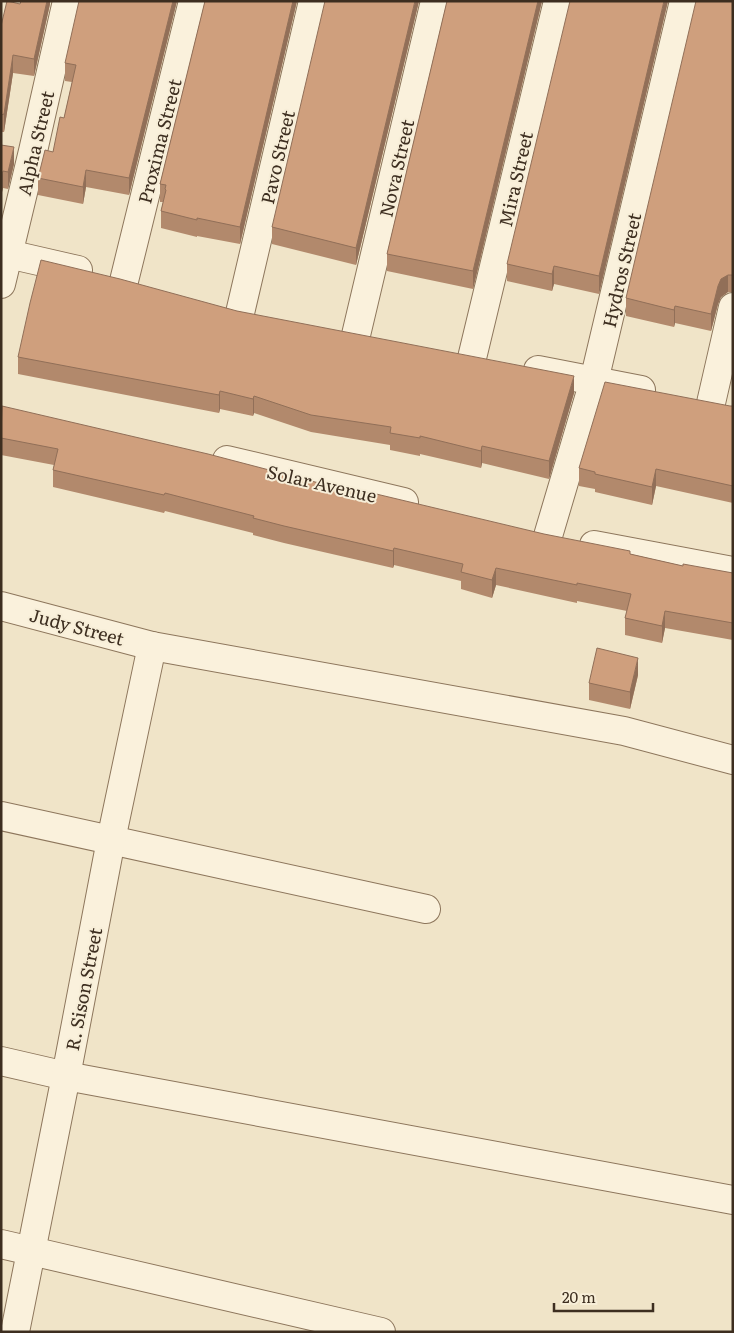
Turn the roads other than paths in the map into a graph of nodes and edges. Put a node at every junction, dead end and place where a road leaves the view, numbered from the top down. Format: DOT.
graph roads {
  1 [pos="67,1"];
  2 [pos="194,1"];
  3 [pos="312,1"];
  4 [pos="435,1"];
  5 [pos="558,1"];
  6 [pos="684,1"];
  7 [pos="8,254"];
  8 [pos="124,281"];
  9 [pos="1,284"];
  10 [pos="151,288"];
  11 [pos="214,305"];
  12 [pos="733,307"];
  13 [pos="356,335"];
  14 [pos="594,381"];
  15 [pos="662,394"];
  16 [pos="712,404"];
  17 [pos="202,454"];
  18 [pos="423,506"];
  19 [pos="733,571"];
  20 [pos="1,606"];
  21 [pos="152,646"];
  22 [pos="733,760"];
  23 [pos="1,816"];
  24 [pos="111,840"];
  25 [pos="426,908"];
  26 [pos="1,1061"];
  27 [pos="66,1076"];
  28 [pos="733,1200"];
  29 [pos="1,1244"];
  30 [pos="31,1250"];
  31 [pos="15,1332"];
  32 [pos="381,1332"];
  1 -- 7 [label="street, Alpha Street"];
  2 -- 8 [label="street, Proxima Street"];
  3 -- 11 [label="street, Pavo Street"];
  4 -- 13 [label="street, Nova Street"];
  5 -- 14 [label="street, Mira Street"];
  6 -- 14 [label="street, Hydros Street"];
  7 -- 8 [label="street"];
  7 -- 9 [label="street, Alpha Street"];
  8 -- 10 [label="street"];
  12 -- 16 [label="street"];
  14 -- 15 [label="street"];
  14 -- 19 [label="street, Hydros Street"];
  17 -- 18 [label="street, Solar Avenue"];
  20 -- 21 [label="street, Judy Street"];
  21 -- 22 [label="street, Judy Street"];
  21 -- 24 [label="street, R. Sison Street"];
  23 -- 24 [label="street"];
  24 -- 25 [label="street"];
  24 -- 27 [label="street, R. Sison Street"];
  26 -- 27 [label="street"];
  27 -- 28 [label="street"];
  27 -- 30 [label="street, R. Sison Street"];
  29 -- 30 [label="street"];
  30 -- 31 [label="street, R. Sison Street"];
  30 -- 32 [label="street"];
}
